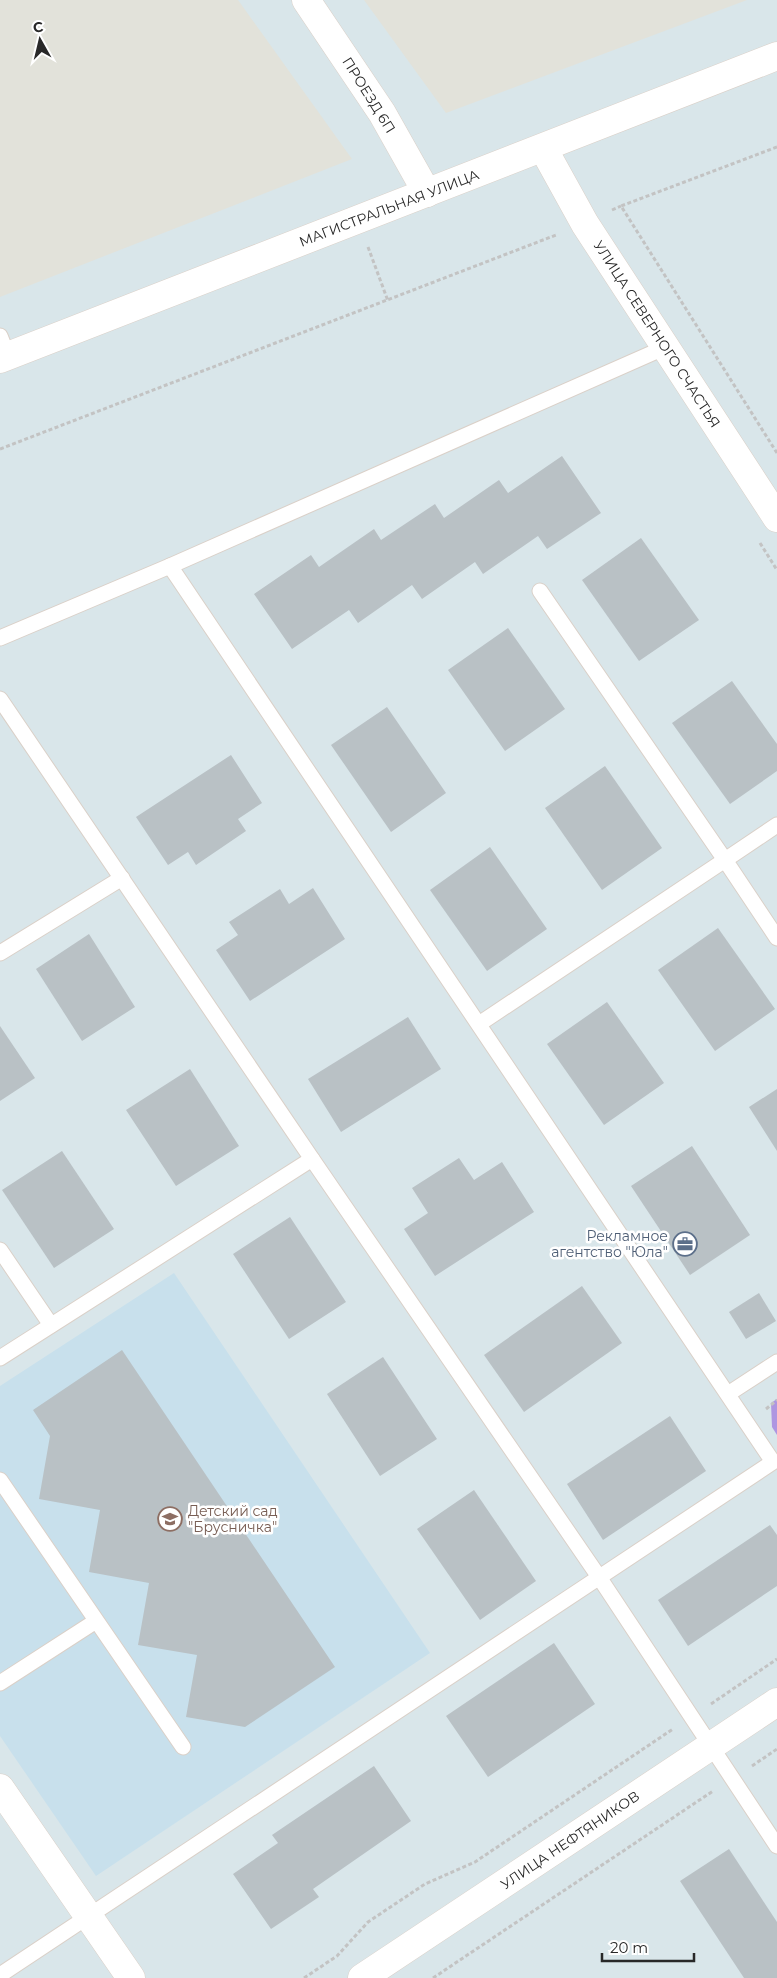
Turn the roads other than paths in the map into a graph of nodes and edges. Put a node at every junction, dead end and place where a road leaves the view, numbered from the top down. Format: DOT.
graph roads {
  1 [pos="306,0"];
  2 [pos="777,56"];
  3 [pos="543,148"];
  4 [pos="427,193"];
  5 [pos="666,347"];
  6 [pos="3,350"];
  7 [pos="777,518"];
  8 [pos="170,566"];
  9 [pos="540,591"];
  10 [pos="0,638"];
  11 [pos="0,698"];
  12 [pos="777,825"];
  13 [pos="725,860"];
  14 [pos="122,878"];
  15 [pos="777,938"];
  16 [pos="0,953"];
  17 [pos="479,1024"];
  18 [pos="312,1159"];
  19 [pos="0,1250"];
  20 [pos="52,1325"];
  21 [pos="0,1358"];
  22 [pos="777,1362"];
  23 [pos="728,1394"];
  24 [pos="775,1465"];
  25 [pos="0,1480"];
  26 [pos="599,1577"];
  27 [pos="96,1621"];
  28 [pos="0,1683"];
  29 [pos="777,1702"];
  30 [pos="710,1746"];
  31 [pos="183,1747"];
  32 [pos="0,1788"];
  33 [pos="777,1846"];
  34 [pos="88,1916"];
  35 [pos="0,1975"];
  36 [pos="131,1978"];
  37 [pos="362,1978"];
  1 -- 4 [label="street, ПРОЕЗД 6П"];
  2 -- 3 [label="street, МАГИСТРАЛЬНАЯ УЛИЦА"];
  3 -- 4 [label="street, МАГИСТРАЛЬНАЯ УЛИЦА"];
  3 -- 5 [label="street, УЛИЦА СЕВЕРНОГО СЧАСТЬЯ"];
  4 -- 6 [label="street, МАГИСТРАЛЬНАЯ УЛИЦА"];
  5 -- 7 [label="street, УЛИЦА СЕВЕРНОГО СЧАСТЬЯ"];
  5 -- 8 [label="lane"];
  8 -- 10 [label="lane"];
  8 -- 17 [label="lane"];
  9 -- 13 [label="lane"];
  11 -- 14 [label="lane"];
  12 -- 13 [label="lane"];
  13 -- 15 [label="lane"];
  13 -- 17 [label="lane"];
  14 -- 16 [label="lane"];
  14 -- 18 [label="lane"];
  17 -- 23 [label="lane"];
  18 -- 20 [label="lane"];
  18 -- 26 [label="lane"];
  19 -- 20 [label="lane"];
  20 -- 21 [label="lane"];
  22 -- 23 [label="lane"];
  23 -- 24 [label="lane"];
  24 -- 26 [label="lane"];
  25 -- 27 [label="lane"];
  26 -- 30 [label="lane"];
  26 -- 34 [label="lane"];
  27 -- 28 [label="lane"];
  27 -- 31 [label="lane"];
  29 -- 30 [label="street, УЛИЦА НЕФТЯНИКОВ"];
  30 -- 33 [label="lane"];
  30 -- 37 [label="street, УЛИЦА НЕФТЯНИКОВ"];
  32 -- 34 [label="street"];
  34 -- 35 [label="lane"];
  34 -- 36 [label="street"];
}
